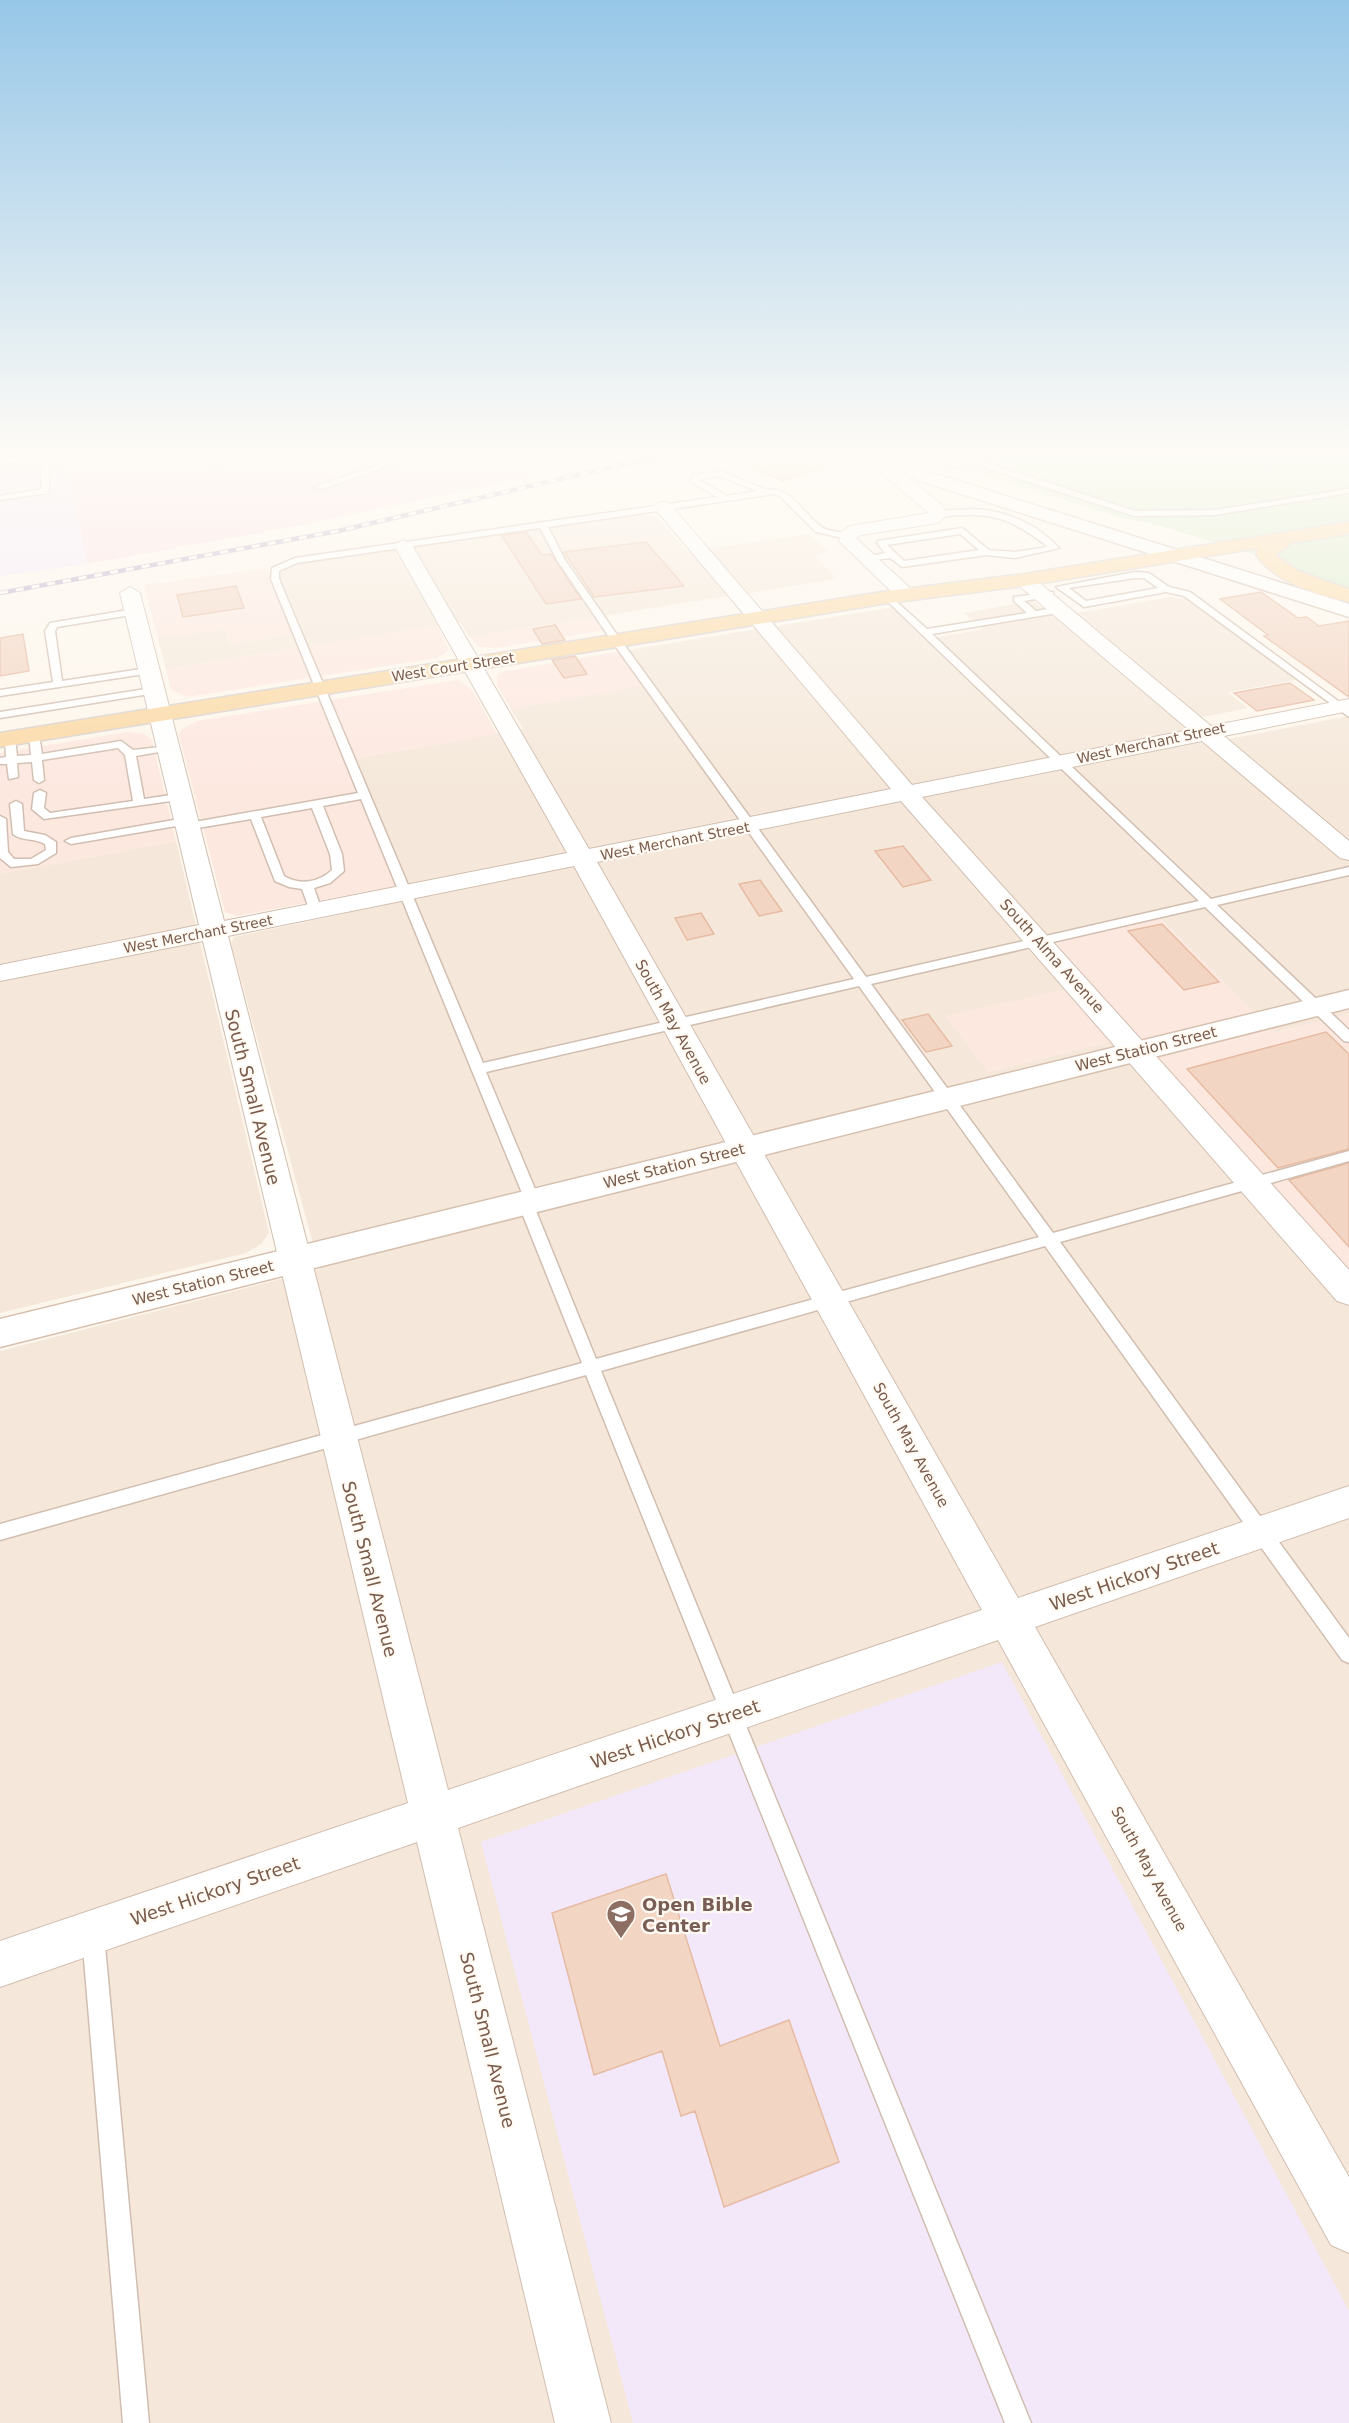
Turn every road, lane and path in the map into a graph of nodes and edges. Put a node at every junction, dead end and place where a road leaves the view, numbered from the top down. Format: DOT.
graph roads {
  1 [pos="284,566"];
  2 [pos="416,566"];
  3 [pos="565,566"];
  4 [pos="712,566"];
  5 [pos="872,566"];
  6 [pos="1027,566"];
  7 [pos="1088,566"];
  8 [pos="1223,566"];
  9 [pos="1250,566"];
  10 [pos="1276,566"];
  11 [pos="1024,580"];
  12 [pos="1166,590"];
  13 [pos="896,596"];
  14 [pos="1349,598"];
  15 [pos="1063,601"];
  16 [pos="132,602"];
  17 [pos="1038,605"];
  18 [pos="1349,611"];
  19 [pos="756,618"];
  20 [pos="925,632"];
  21 [pos="616,641"];
  22 [pos="473,664"];
  23 [pos="58,684"];
  24 [pos="320,688"];
  25 [pos="0,693"];
  26 [pos="1346,708"];
  27 [pos="0,715"];
  28 [pos="151,716"];
  29 [pos="1205,732"];
  30 [pos="34,734"];
  31 [pos="5,749"];
  32 [pos="38,758"];
  33 [pos="1060,762"];
  34 [pos="13,777"];
  35 [pos="39,780"];
  36 [pos="40,793"];
  37 [pos="906,794"];
  38 [pos="364,795"];
  39 [pos="139,803"];
  40 [pos="316,803"];
  41 [pos="16,804"];
  42 [pos="183,815"];
  43 [pos="255,815"];
  44 [pos="0,819"];
  45 [pos="750,825"];
  46 [pos="71,841"];
  47 [pos="1349,853"];
  48 [pos="582,859"];
  49 [pos="1349,871"];
  50 [pos="307,885"];
  51 [pos="405,894"];
  52 [pos="1208,903"];
  53 [pos="316,911"];
  54 [pos="212,931"];
  55 [pos="1039,941"];
  56 [pos="0,973"];
  57 [pos="864,981"];
  58 [pos="1349,999"];
  59 [pos="1317,1007"];
  60 [pos="675,1024"];
  61 [pos="1349,1038"];
  62 [pos="1137,1051"];
  63 [pos="478,1069"];
  64 [pos="948,1098"];
  65 [pos="744,1149"];
  66 [pos="1349,1156"];
  67 [pos="1253,1183"];
  68 [pos="529,1202"];
  69 [pos="1050,1239"];
  70 [pos="294,1260"];
  71 [pos="1349,1292"];
  72 [pos="830,1301"];
  73 [pos="0,1333"];
  74 [pos="591,1367"];
  75 [pos="338,1438"];
  76 [pos="1349,1502"];
  77 [pos="0,1532"];
  78 [pos="1262,1532"];
  79 [pos="1008,1619"];
  80 [pos="1349,1654"];
  81 [pos="732,1714"];
  82 [pos="432,1816"];
  83 [pos="93,1932"];
  84 [pos="0,1964"];
  85 [pos="1349,2227"];
  86 [pos="136,2423"];
  87 [pos="583,2423"];
  88 [pos="1018,2423"];
  1 -- 24 [label="lane"];
  2 -- 22 [label="street, South May Avenue"];
  3 -- 21 [label="lane"];
  4 -- 19 [label="street, South Alma Avenue"];
  5 -- 13 [label="street"];
  6 -- 13 [label="main road, West Court Street"];
  7 -- 11 [label="main road, West Court Street"];
  8 -- 18 [label="main road"];
  9 -- 14 [label="main road"];
  10 -- 14 [label="main road"];
  11 -- 13 [label="main road, West Court Street"];
  11 -- 17 [label="street"];
  12 -- 15 [label="lane"];
  12 -- 15 [label="lane"];
  12 -- 26 [label="lane"];
  13 -- 19 [label="main road, West Court Street"];
  13 -- 20 [label="lane"];
  15 -- 17 [label="street"];
  15 -- 29 [label="street"];
  16 -- 23 [label="lane"];
  16 -- 28 [label="street, South Small Avenue"];
  17 -- 20 [label="lane"];
  19 -- 21 [label="main road, West Court Street"];
  19 -- 37 [label="street, South Alma Avenue"];
  20 -- 33 [label="lane"];
  21 -- 22 [label="main road, West Court Street"];
  21 -- 45 [label="lane"];
  22 -- 24 [label="main road, West Court Street"];
  22 -- 48 [label="street, South May Avenue"];
  23 -- 25 [label="lane"];
  23 -- 28 [label="lane"];
  24 -- 28 [label="main road, West Court Street"];
  24 -- 38 [label="lane"];
  26 -- 29 [label="street, West Merchant Street"];
  27 -- 28 [label="lane"];
  28 -- 30 [label="main road, West Court Street"];
  28 -- 32 [label="lane"];
  28 -- 39 [label="lane"];
  28 -- 42 [label="street, South Small Avenue"];
  29 -- 33 [label="street, West Merchant Street"];
  29 -- 47 [label="street"];
  30 -- 31 [label="main road, West Court Street"];
  30 -- 32 [label="lane"];
  31 -- 32 [label="lane"];
  31 -- 34 [label="lane"];
  32 -- 35 [label="lane"];
  33 -- 37 [label="street, West Merchant Street"];
  33 -- 52 [label="lane"];
  36 -- 39 [label="lane"];
  37 -- 45 [label="street, West Merchant Street"];
  37 -- 55 [label="street, South Alma Avenue"];
  38 -- 40 [label="lane"];
  38 -- 51 [label="lane"];
  39 -- 42 [label="lane"];
  40 -- 43 [label="lane"];
  40 -- 50 [label="lane"];
  41 -- 44 [label="lane"];
  42 -- 43 [label="lane"];
  42 -- 46 [label="lane"];
  42 -- 54 [label="street, South Small Avenue"];
  43 -- 50 [label="lane"];
  45 -- 48 [label="street, West Merchant Street"];
  45 -- 57 [label="lane"];
  48 -- 51 [label="street, West Merchant Street"];
  48 -- 60 [label="street, South May Avenue"];
  49 -- 52 [label="lane"];
  50 -- 53 [label="lane"];
  51 -- 53 [label="street, West Merchant Street"];
  51 -- 63 [label="lane"];
  52 -- 55 [label="lane"];
  52 -- 59 [label="lane"];
  53 -- 54 [label="street, West Merchant Street"];
  54 -- 56 [label="street, West Merchant Street"];
  54 -- 70 [label="street, South Small Avenue"];
  55 -- 57 [label="lane"];
  55 -- 62 [label="street, South Alma Avenue"];
  57 -- 60 [label="lane"];
  57 -- 64 [label="lane"];
  58 -- 59 [label="main road, West Station Street"];
  59 -- 61 [label="lane"];
  59 -- 62 [label="main road, West Station Street"];
  60 -- 63 [label="lane"];
  60 -- 65 [label="street, South May Avenue"];
  62 -- 64 [label="main road, West Station Street"];
  62 -- 67 [label="street, South Alma Avenue"];
  63 -- 68 [label="lane"];
  64 -- 65 [label="main road, West Station Street"];
  64 -- 69 [label="lane"];
  65 -- 68 [label="main road, West Station Street"];
  65 -- 72 [label="street, South May Avenue"];
  66 -- 67 [label="lane"];
  67 -- 69 [label="lane"];
  67 -- 71 [label="street, South Alma Avenue"];
  68 -- 70 [label="main road, West Station Street"];
  68 -- 74 [label="lane"];
  69 -- 72 [label="lane"];
  69 -- 78 [label="lane"];
  70 -- 73 [label="main road, West Station Street"];
  70 -- 75 [label="street, South Small Avenue"];
  72 -- 74 [label="lane"];
  72 -- 79 [label="street, South May Avenue"];
  74 -- 75 [label="lane"];
  74 -- 81 [label="lane"];
  75 -- 77 [label="lane"];
  75 -- 82 [label="street, South Small Avenue"];
  76 -- 78 [label="street, West Hickory Street"];
  78 -- 79 [label="street, West Hickory Street"];
  78 -- 80 [label="lane"];
  79 -- 81 [label="street, West Hickory Street"];
  79 -- 85 [label="street, South May Avenue"];
  81 -- 82 [label="street, West Hickory Street"];
  81 -- 88 [label="lane"];
  82 -- 83 [label="street, West Hickory Street"];
  82 -- 87 [label="street, South Small Avenue"];
  83 -- 84 [label="street, West Hickory Street"];
  83 -- 86 [label="lane"];
}
